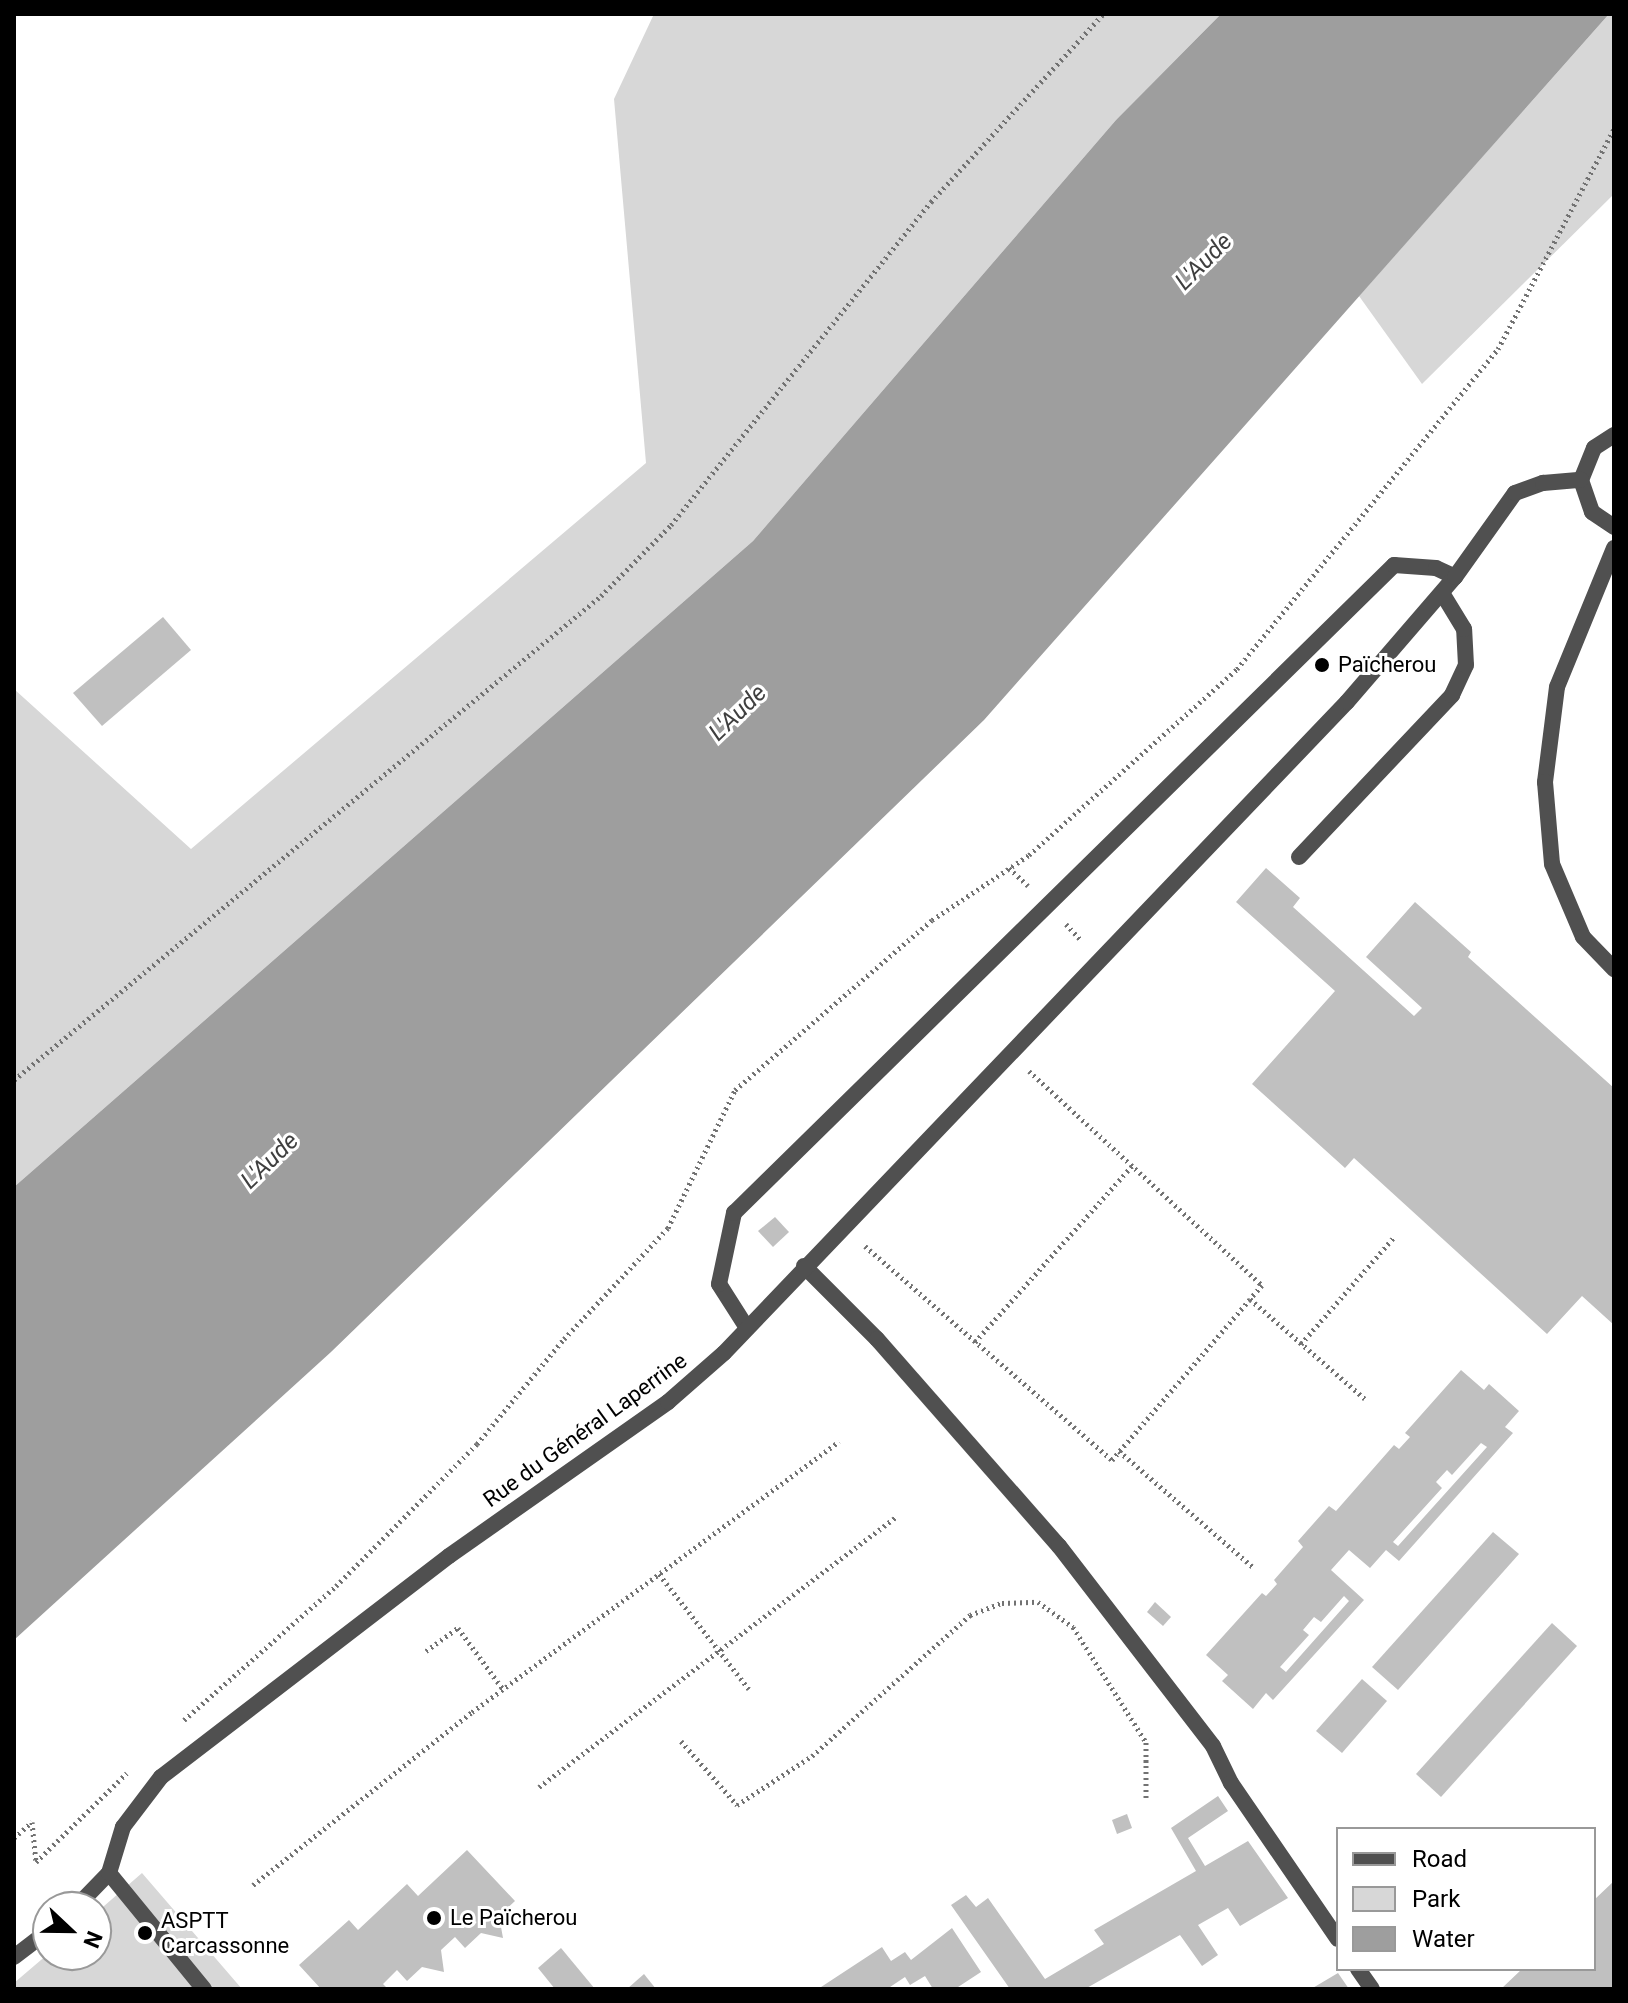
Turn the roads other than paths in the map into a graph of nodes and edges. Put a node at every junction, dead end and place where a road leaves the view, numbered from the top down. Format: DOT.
graph roads {
  1 [pos="1614,435"];
  2 [pos="1581,480"];
  3 [pos="1614,527"];
  4 [pos="1614,548"];
  5 [pos="1455,577"];
  6 [pos="1442,593"];
  7 [pos="1299,857"];
  8 [pos="1614,969"];
  9 [pos="804,1266"];
  10 [pos="747,1328"];
  11 [pos="109,1873"];
  12 [pos="92,1891"];
  13 [pos="1336,1936"];
  14 [pos="32,1943"];
  15 [pos="14,1957"];
  16 [pos="1359,1971"];
  17 [pos="204,1989"];
  18 [pos="1372,1989"];
  1 -- 2 [label="street"];
  2 -- 3 [label="street"];
  2 -- 5 [label="street, Rue du Général Laperrine"];
  4 -- 8 [label="street"];
  5 -- 6 [label="street, Rue du Général Laperrine"];
  5 -- 10 [label="street"];
  6 -- 7 [label="street"];
  6 -- 9 [label="street, Rue du Général Laperrine"];
  9 -- 10 [label="street, Rue du Général Laperrine"];
  9 -- 13 [label="street"];
  10 -- 11 [label="street, Rue du Général Laperrine"];
  11 -- 12 [label="street, Rue du Général Laperrine"];
  11 -- 17 [label="street"];
  14 -- 15 [label="street"];
  16 -- 18 [label="street"];
}
